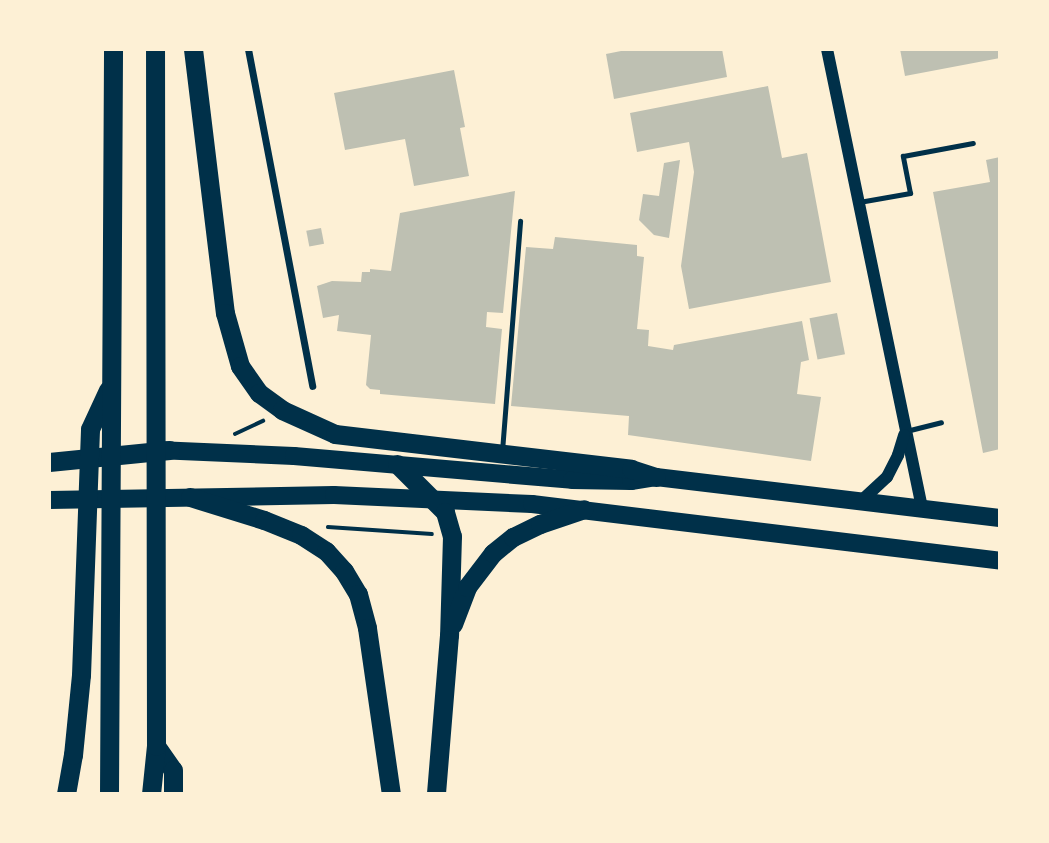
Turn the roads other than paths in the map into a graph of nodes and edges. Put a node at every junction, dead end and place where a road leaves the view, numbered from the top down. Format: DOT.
graph roads {
  1 [pos="113,49"];
  2 [pos="155,49"];
  3 [pos="193,49"];
  4 [pos="248,49"];
  5 [pos="827,49"];
  6 [pos="973,143"];
  7 [pos="856,202"];
  8 [pos="520,221"];
  9 [pos="112,382"];
  10 [pos="312,386"];
  11 [pos="941,422"];
  12 [pos="905,431"];
  13 [pos="169,450"];
  14 [pos="49,453"];
  15 [pos="502,454"];
  16 [pos="49,462"];
  17 [pos="397,464"];
  18 [pos="656,477"];
  19 [pos="190,497"];
  20 [pos="434,498"];
  21 [pos="49,500"];
  22 [pos="860,502"];
  23 [pos="584,509"];
  24 [pos="922,509"];
  25 [pos="1000,518"];
  26 [pos="1000,561"];
  27 [pos="449,635"];
  28 [pos="156,746"];
  29 [pos="66,794"];
  30 [pos="110,794"];
  31 [pos="151,794"];
  32 [pos="173,794"];
  33 [pos="391,794"];
  34 [pos="436,794"];
  1 -- 9 [label="highway"];
  2 -- 28 [label="highway"];
  3 -- 15 [label="highway"];
  4 -- 10 [label="street"];
  5 -- 7 [label="street"];
  6 -- 7 [label="lane"];
  7 -- 12 [label="street"];
  8 -- 15 [label="lane"];
  9 -- 29 [label="highway"];
  9 -- 30 [label="highway"];
  11 -- 12 [label="lane"];
  12 -- 22 [label="street"];
  12 -- 24 [label="street"];
  13 -- 14 [label="main road"];
  13 -- 16 [label="highway"];
  13 -- 17 [label="main road"];
  15 -- 18 [label="highway"];
  17 -- 18 [label="main road"];
  17 -- 20 [label="highway"];
  18 -- 22 [label="main road"];
  19 -- 20 [label="main road"];
  19 -- 21 [label="main road"];
  19 -- 33 [label="highway"];
  20 -- 23 [label="main road"];
  20 -- 27 [label="highway"];
  22 -- 24 [label="main road"];
  23 -- 26 [label="main road"];
  23 -- 27 [label="highway"];
  24 -- 25 [label="main road"];
  27 -- 34 [label="highway"];
  28 -- 31 [label="highway"];
  28 -- 32 [label="highway"];
}
